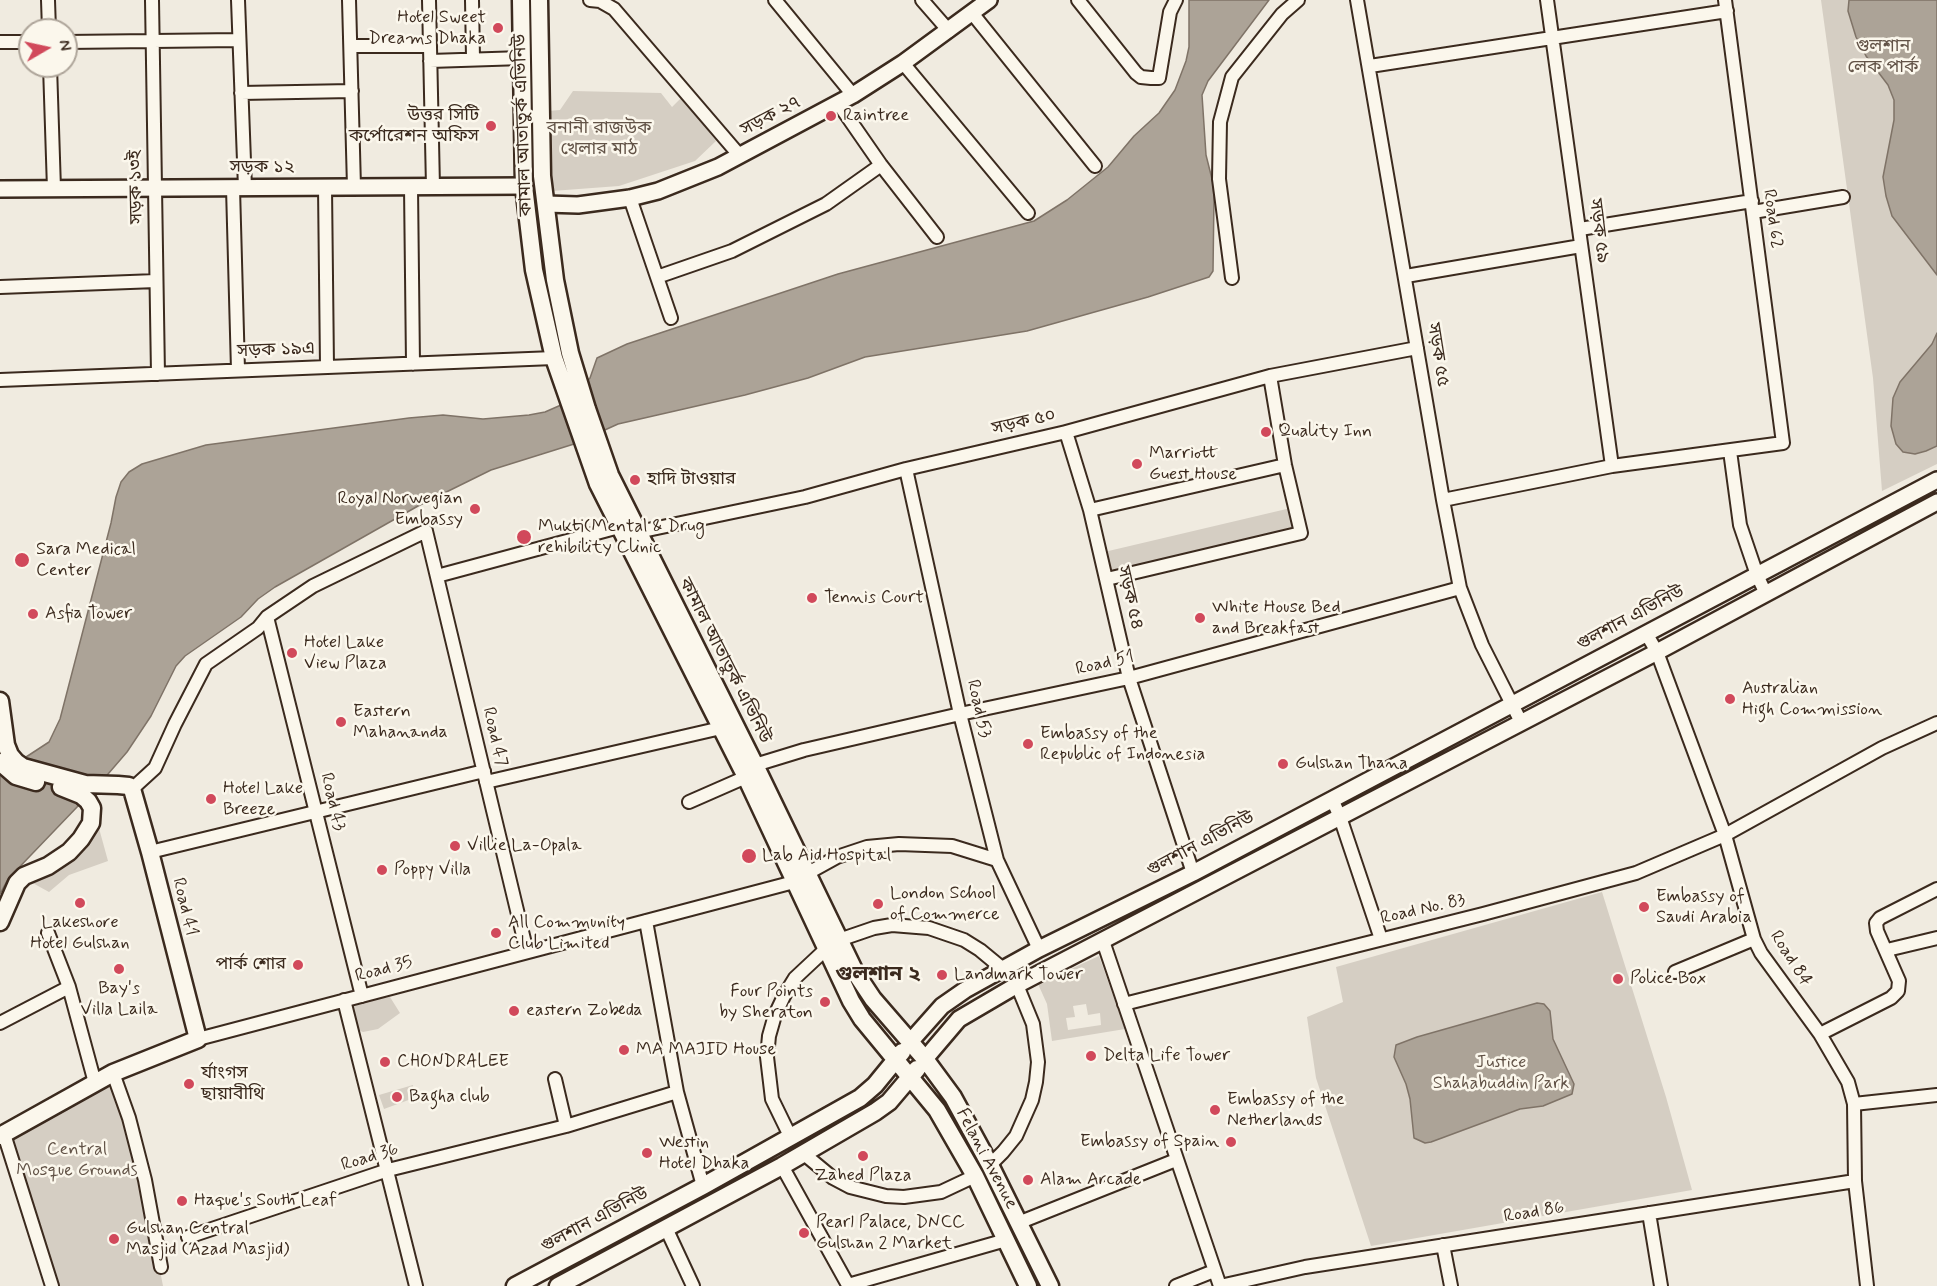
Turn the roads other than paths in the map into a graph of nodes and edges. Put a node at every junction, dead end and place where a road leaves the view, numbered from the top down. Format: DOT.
graph roads {
  1 [pos="48,0"];
  2 [pos="152,0"];
  3 [pos="238,0"];
  4 [pos="349,0"];
  5 [pos="429,0"];
  6 [pos="472,0"];
  7 [pos="521,0"];
  8 [pos="539,0"];
  9 [pos="590,0"];
  10 [pos="775,0"];
  11 [pos="922,0"];
  12 [pos="989,0"];
  13 [pos="1078,0"];
  14 [pos="1176,0"];
  15 [pos="1298,0"];
  16 [pos="1357,0"];
  17 [pos="1547,0"];
  18 [pos="1726,6"];
  19 [pos="972,13"];
  20 [pos="49,18"];
  21 [pos="949,31"];
  22 [pos="1553,37"];
  23 [pos="152,40"];
  24 [pos="240,40"];
  25 [pos="0,42"];
  26 [pos="18,42"];
  27 [pos="78,42"];
  28 [pos="351,46"];
  29 [pos="430,46"];
  30 [pos="473,58"];
  31 [pos="523,58"];
  32 [pos="430,61"];
  33 [pos="903,63"];
  34 [pos="1370,66"];
  35 [pos="50,78"];
  36 [pos="352,91"];
  37 [pos="241,93"];
  38 [pos="853,94"];
  39 [pos="838,103"];
  40 [pos="740,156"];
  41 [pos="881,165"];
  42 [pos="1095,166"];
  43 [pos="524,186"];
  44 [pos="325,187"];
  45 [pos="354,187"];
  46 [pos="411,187"];
  47 [pos="433,187"];
  48 [pos="154,188"];
  49 [pos="239,188"];
  50 [pos="0,189"];
  51 [pos="54,189"];
  52 [pos="1843,197"];
  53 [pos="630,198"];
  54 [pos="526,204"];
  55 [pos="546,204"];
  56 [pos="1753,206"];
  57 [pos="1028,213"];
  58 [pos="1580,229"];
  59 [pos="937,237"];
  60 [pos="1581,246"];
  61 [pos="1406,276"];
  62 [pos="657,277"];
  63 [pos="1232,279"];
  64 [pos="156,281"];
  65 [pos="0,287"];
  66 [pos="671,318"];
  67 [pos="1417,348"];
  68 [pos="562,356"];
  69 [pos="413,364"];
  70 [pos="327,366"];
  71 [pos="238,370"];
  72 [pos="158,374"];
  73 [pos="1270,376"];
  74 [pos="0,380"];
  75 [pos="1066,432"];
  76 [pos="594,448"];
  77 [pos="1730,451"];
  78 [pos="1285,465"];
  79 [pos="1612,466"];
  80 [pos="906,469"];
  81 [pos="1937,480"];
  82 [pos="1443,500"];
  83 [pos="1937,502"];
  84 [pos="1090,510"];
  85 [pos="630,528"];
  86 [pos="1757,574"];
  87 [pos="437,576"];
  88 [pos="1107,579"];
  89 [pos="1460,588"];
  90 [pos="1766,594"];
  91 [pos="267,617"];
  92 [pos="1646,633"];
  93 [pos="1657,652"];
  94 [pos="1129,678"];
  95 [pos="0,701"];
  96 [pos="1513,705"];
  97 [pos="960,714"];
  98 [pos="1521,722"];
  99 [pos="1937,723"];
  100 [pos="721,728"];
  101 [pos="0,762"];
  102 [pos="750,771"];
  103 [pos="485,777"];
  104 [pos="131,788"];
  105 [pos="1332,799"];
  106 [pos="689,802"];
  107 [pos="316,812"];
  108 [pos="1340,817"];
  109 [pos="1725,836"];
  110 [pos="150,852"];
  111 [pos="997,860"];
  112 [pos="1193,873"];
  113 [pos="801,877"];
  114 [pos="1937,890"];
  115 [pos="0,921"];
  116 [pos="646,921"];
  117 [pos="48,933"];
  118 [pos="1937,938"];
  119 [pos="1381,939"];
  120 [pos="1754,939"];
  121 [pos="1103,941"];
  122 [pos="832,945"];
  123 [pos="1039,949"];
  124 [pos="1887,950"];
  125 [pos="527,952"];
  126 [pos="1003,969"];
  127 [pos="1675,972"];
  128 [pos="1017,985"];
  129 [pos="69,987"];
  130 [pos="362,996"];
  131 [pos="344,1000"];
  132 [pos="1124,1004"];
  133 [pos="0,1023"];
  134 [pos="1820,1034"];
  135 [pos="198,1039"];
  136 [pos="910,1042"];
  137 [pos="925,1059"];
  138 [pos="896,1060"];
  139 [pos="113,1073"];
  140 [pos="911,1077"];
  141 [pos="555,1079"];
  142 [pos="95,1083"];
  143 [pos="677,1092"];
  144 [pos="1937,1095"];
  145 [pos="1854,1104"];
  146 [pos="566,1126"];
  147 [pos="2,1135"];
  148 [pos="790,1138"];
  149 [pos="804,1154"];
  150 [pos="1176,1160"];
  151 [pos="990,1165"];
  152 [pos="782,1166"];
  153 [pos="388,1170"];
  154 [pos="975,1176"];
  155 [pos="1855,1181"];
  156 [pos="703,1186"];
  157 [pos="1649,1213"];
  158 [pos="1018,1223"];
  159 [pos="666,1228"];
  160 [pos="188,1237"];
  161 [pos="1006,1240"];
  162 [pos="1443,1245"];
  163 [pos="161,1267"];
  164 [pos="1214,1271"];
  165 [pos="52,1286"];
  166 [pos="416,1286"];
  167 [pos="515,1286"];
  168 [pos="558,1286"];
  169 [pos="693,1286"];
  170 [pos="1028,1286"];
  171 [pos="1050,1286"];
  172 [pos="1176,1286"];
  173 [pos="1220,1286"];
  174 [pos="1451,1286"];
  175 [pos="1660,1286"];
  176 [pos="1867,1286"];
  1 -- 20 [label="street"];
  2 -- 23 [label="street, সড়ক ১৩ই"];
  3 -- 24 [label="street"];
  4 -- 28 [label="street"];
  5 -- 29 [label="street"];
  6 -- 30 [label="street"];
  7 -- 31 [label="main road, কামাল আতাতুর্ক এভিনিউ"];
  8 -- 55 [label="main road, কামাল আতাতুর্ক এভিনিউ"];
  9 -- 40 [label="street"];
  10 -- 38 [label="street"];
  11 -- 21 [label="street"];
  12 -- 19 [label="street, সড়ক ২৭"];
  13 -- 14 [label="street"];
  15 -- 63 [label="street"];
  16 -- 34 [label="street, সড়ক ৫৫"];
  17 -- 22 [label="street, সড়ক ৫৯"];
  18 -- 22 [label="street"];
  18 -- 56 [label="street, Road 62"];
  19 -- 21 [label="street, সড়ক ২৭"];
  19 -- 42 [label="street"];
  21 -- 33 [label="street, সড়ক ২৭"];
  22 -- 34 [label="street"];
  22 -- 58 [label="street, সড়ক ৫৯"];
  23 -- 24 [label="street"];
  23 -- 27 [label="street"];
  23 -- 48 [label="street, সড়ক ১৩ই"];
  24 -- 37 [label="street"];
  25 -- 26 [label="street"];
  28 -- 29 [label="street"];
  28 -- 36 [label="street"];
  29 -- 32 [label="street"];
  30 -- 31 [label="street"];
  30 -- 32 [label="street"];
  31 -- 43 [label="main road, কামাল আতাতুর্ক এভিনিউ"];
  32 -- 47 [label="street"];
  33 -- 38 [label="street, সড়ক ২৭"];
  33 -- 57 [label="street"];
  34 -- 61 [label="street, সড়ক ৫৫"];
  35 -- 51 [label="street"];
  36 -- 37 [label="street"];
  36 -- 45 [label="street"];
  37 -- 49 [label="street"];
  38 -- 39 [label="street, সড়ক ২৭"];
  39 -- 40 [label="street, সড়ক ২৭"];
  39 -- 41 [label="street"];
  40 -- 53 [label="street, সড়ক ২৭"];
  41 -- 59 [label="street"];
  41 -- 62 [label="street"];
  43 -- 47 [label="street, সড়ক ১২"];
  43 -- 54 [label="main road, কামাল আতাতুর্ক এভিনিউ"];
  44 -- 45 [label="street, সড়ক ১২"];
  44 -- 49 [label="street, সড়ক ১২"];
  44 -- 70 [label="street"];
  45 -- 46 [label="street, সড়ক ১২"];
  46 -- 47 [label="street, সড়ক ১২"];
  46 -- 69 [label="street"];
  48 -- 49 [label="street, সড়ক ১২"];
  48 -- 51 [label="street, সড়ক ১২"];
  48 -- 64 [label="street, সড়ক ১৩ই"];
  49 -- 71 [label="street"];
  50 -- 51 [label="street, সড়ক ১২"];
  52 -- 56 [label="street"];
  53 -- 55 [label="street, সড়ক ২৭"];
  53 -- 62 [label="street"];
  54 -- 55 [label="main road"];
  54 -- 68 [label="main road, কামাল আতাতুর্ক এভিনিউ"];
  55 -- 68 [label="main road, কামাল আতাতুর্ক এভিনিউ"];
  56 -- 58 [label="street"];
  56 -- 77 [label="street, Road 62"];
  58 -- 60 [label="street, সড়ক ৫৯"];
  60 -- 61 [label="street"];
  60 -- 79 [label="street, সড়ক ৫৯"];
  61 -- 67 [label="street, সড়ক ৫৫"];
  62 -- 66 [label="street"];
  64 -- 65 [label="street"];
  64 -- 72 [label="street, সড়ক ১৩ই"];
  67 -- 73 [label="street, সড়ক ৫০"];
  67 -- 82 [label="street, সড়ক ৫৫"];
  68 -- 69 [label="street, সড়ক ১৯এ"];
  68 -- 76 [label="main road, কামাল আতাতুর্ক এভিনিউ"];
  68 -- 76 [label="main road, কামাল আতাতুর্ক এভিনিউ"];
  69 -- 70 [label="street, সড়ক ১৯এ"];
  70 -- 71 [label="street, সড়ক ১৯এ"];
  71 -- 72 [label="street, সড়ক ১৯এ"];
  72 -- 74 [label="street, সড়ক ১৯এ"];
  73 -- 75 [label="street, সড়ক ৫০"];
  73 -- 78 [label="street"];
  75 -- 80 [label="street, সড়ক ৫০"];
  75 -- 84 [label="street, সড়ক ৫৪"];
  76 -- 85 [label="main road, কামাল আতাতুর্ক এভিনিউ"];
  77 -- 79 [label="street"];
  77 -- 86 [label="street"];
  78 -- 84 [label="street"];
  78 -- 88 [label="street"];
  79 -- 82 [label="street"];
  80 -- 85 [label="street, সড়ক ৫০"];
  80 -- 97 [label="street, Road 53"];
  81 -- 86 [label="street, গুলশান এভিনিউ"];
  82 -- 89 [label="street, সড়ক ৫৫"];
  83 -- 90 [label="street"];
  84 -- 88 [label="street, সড়ক ৫৪"];
  85 -- 87 [label="street, সড়ক ৫০"];
  85 -- 100 [label="main road, কামাল আতাতুর্ক এভিনিউ"];
  85 -- 102 [label="main road, কামাল আতাতুর্ক এভিনিউ"];
  86 -- 90 [label="street"];
  86 -- 92 [label="street, গুলশান এভিনিউ"];
  87 -- 91 [label="street, Road 47"];
  87 -- 103 [label="street, Road 47"];
  88 -- 94 [label="street, সড়ক ৫৪"];
  89 -- 94 [label="street, Road 51"];
  89 -- 96 [label="street, সড়ক ৫৫"];
  90 -- 93 [label="street"];
  91 -- 104 [label="street"];
  91 -- 107 [label="street, Road 43"];
  92 -- 93 [label="street, Road 84"];
  92 -- 96 [label="street, গুলশান এভিনিউ"];
  93 -- 98 [label="street"];
  93 -- 109 [label="street, Road 84"];
  94 -- 97 [label="street, Road 51"];
  94 -- 112 [label="street, সড়ক ৫৪"];
  95 -- 104 [label="main road"];
  96 -- 98 [label="street, সড়ক ৫৫"];
  96 -- 105 [label="street, গুলশান এভিনিউ"];
  97 -- 102 [label="street, Road 51"];
  97 -- 111 [label="street, Road 53"];
  98 -- 108 [label="street"];
  99 -- 109 [label="street, Road No. 83"];
  100 -- 102 [label="main road, কামাল আতাতুর্ক এভিনিউ"];
  100 -- 103 [label="street"];
  101 -- 115 [label="main road"];
  102 -- 106 [label="street, Road 51"];
  102 -- 113 [label="main road, কামাল আতাতুর্ক এভিনিউ"];
  103 -- 107 [label="street"];
  103 -- 125 [label="street, Road 47"];
  104 -- 110 [label="main road, Road 41"];
  105 -- 108 [label="street"];
  105 -- 112 [label="street, গুলশান এভিনিউ"];
  107 -- 110 [label="street"];
  107 -- 130 [label="street, Road 43"];
  108 -- 119 [label="street"];
  108 -- 121 [label="street"];
  109 -- 119 [label="street, Road No. 83"];
  109 -- 120 [label="street, Road 84"];
  110 -- 135 [label="main road, Road 41"];
  111 -- 113 [label="street, Road 35"];
  111 -- 123 [label="street, Road 53"];
  112 -- 123 [label="street, গুলশান এভিনিউ"];
  113 -- 116 [label="street, Road 35"];
  113 -- 122 [label="main road, কামাল আতাতুর্ক এভিনিউ"];
  114 -- 124 [label="street"];
  116 -- 125 [label="street, Road 35"];
  116 -- 143 [label="street"];
  117 -- 129 [label="street"];
  118 -- 124 [label="street"];
  119 -- 132 [label="street, Road No. 83"];
  120 -- 127 [label="street"];
  120 -- 134 [label="street, Road 84"];
  121 -- 128 [label="street"];
  121 -- 132 [label="street"];
  122 -- 126 [label="street"];
  122 -- 136 [label="main road, কামাল আতাতুর্ক এভিনিউ"];
  122 -- 138 [label="main road, কামাল আতাতুর্ক এভিনিউ"];
  122 -- 148 [label="street"];
  123 -- 126 [label="street, গুলশান এভিনিউ"];
  124 -- 134 [label="street"];
  125 -- 130 [label="street, Road 35"];
  126 -- 136 [label="street, গুলশান এভিনিউ"];
  128 -- 137 [label="street"];
  128 -- 151 [label="street"];
  129 -- 133 [label="street"];
  129 -- 142 [label="street"];
  130 -- 131 [label="street, Road 35"];
  131 -- 135 [label="street, Road 35"];
  131 -- 153 [label="street"];
  132 -- 150 [label="street"];
  134 -- 145 [label="street, Road 84"];
  135 -- 139 [label="main road, Road 35"];
  136 -- 137 [label="main road, কামাল আতাতুর্ক এভিনিউ"];
  136 -- 138 [label="main road, গুলশান এভিনিউ"];
  137 -- 140 [label="main road"];
  137 -- 151 [label="main road, Felani Avenue"];
  138 -- 140 [label="main road, Felani Avenue"];
  138 -- 148 [label="main road, গুলশান এভিনিউ"];
  139 -- 142 [label="main road, Road 35"];
  139 -- 163 [label="street"];
  140 -- 149 [label="main road"];
  140 -- 154 [label="main road, Felani Avenue"];
  141 -- 146 [label="street"];
  142 -- 147 [label="main road, Road 35"];
  143 -- 146 [label="street, Road 36"];
  143 -- 156 [label="street"];
  144 -- 145 [label="street"];
  145 -- 155 [label="street, Road 84"];
  146 -- 153 [label="street, Road 36"];
  147 -- 165 [label="street"];
  148 -- 156 [label="main road, গুলশান এভিনিউ"];
  149 -- 152 [label="main road"];
  149 -- 154 [label="street"];
  150 -- 158 [label="street"];
  150 -- 164 [label="street"];
  151 -- 158 [label="main road, Felani Avenue"];
  152 -- 159 [label="main road"];
  152 -- 161 [label="street"];
  153 -- 160 [label="street, Road 36"];
  153 -- 166 [label="street"];
  154 -- 161 [label="main road, Felani Avenue"];
  155 -- 157 [label="street, Road 86"];
  155 -- 176 [label="street, Road 84"];
  156 -- 167 [label="main road, গুলশান এভিনিউ"];
  157 -- 162 [label="street, Road 86"];
  157 -- 175 [label="street"];
  158 -- 171 [label="main road, Felani Avenue"];
  159 -- 168 [label="main road"];
  159 -- 169 [label="street"];
  161 -- 170 [label="main road, Felani Avenue"];
  162 -- 173 [label="street, Road 86"];
  162 -- 174 [label="street"];
  164 -- 172 [label="street"];
  164 -- 173 [label="street"];
}
